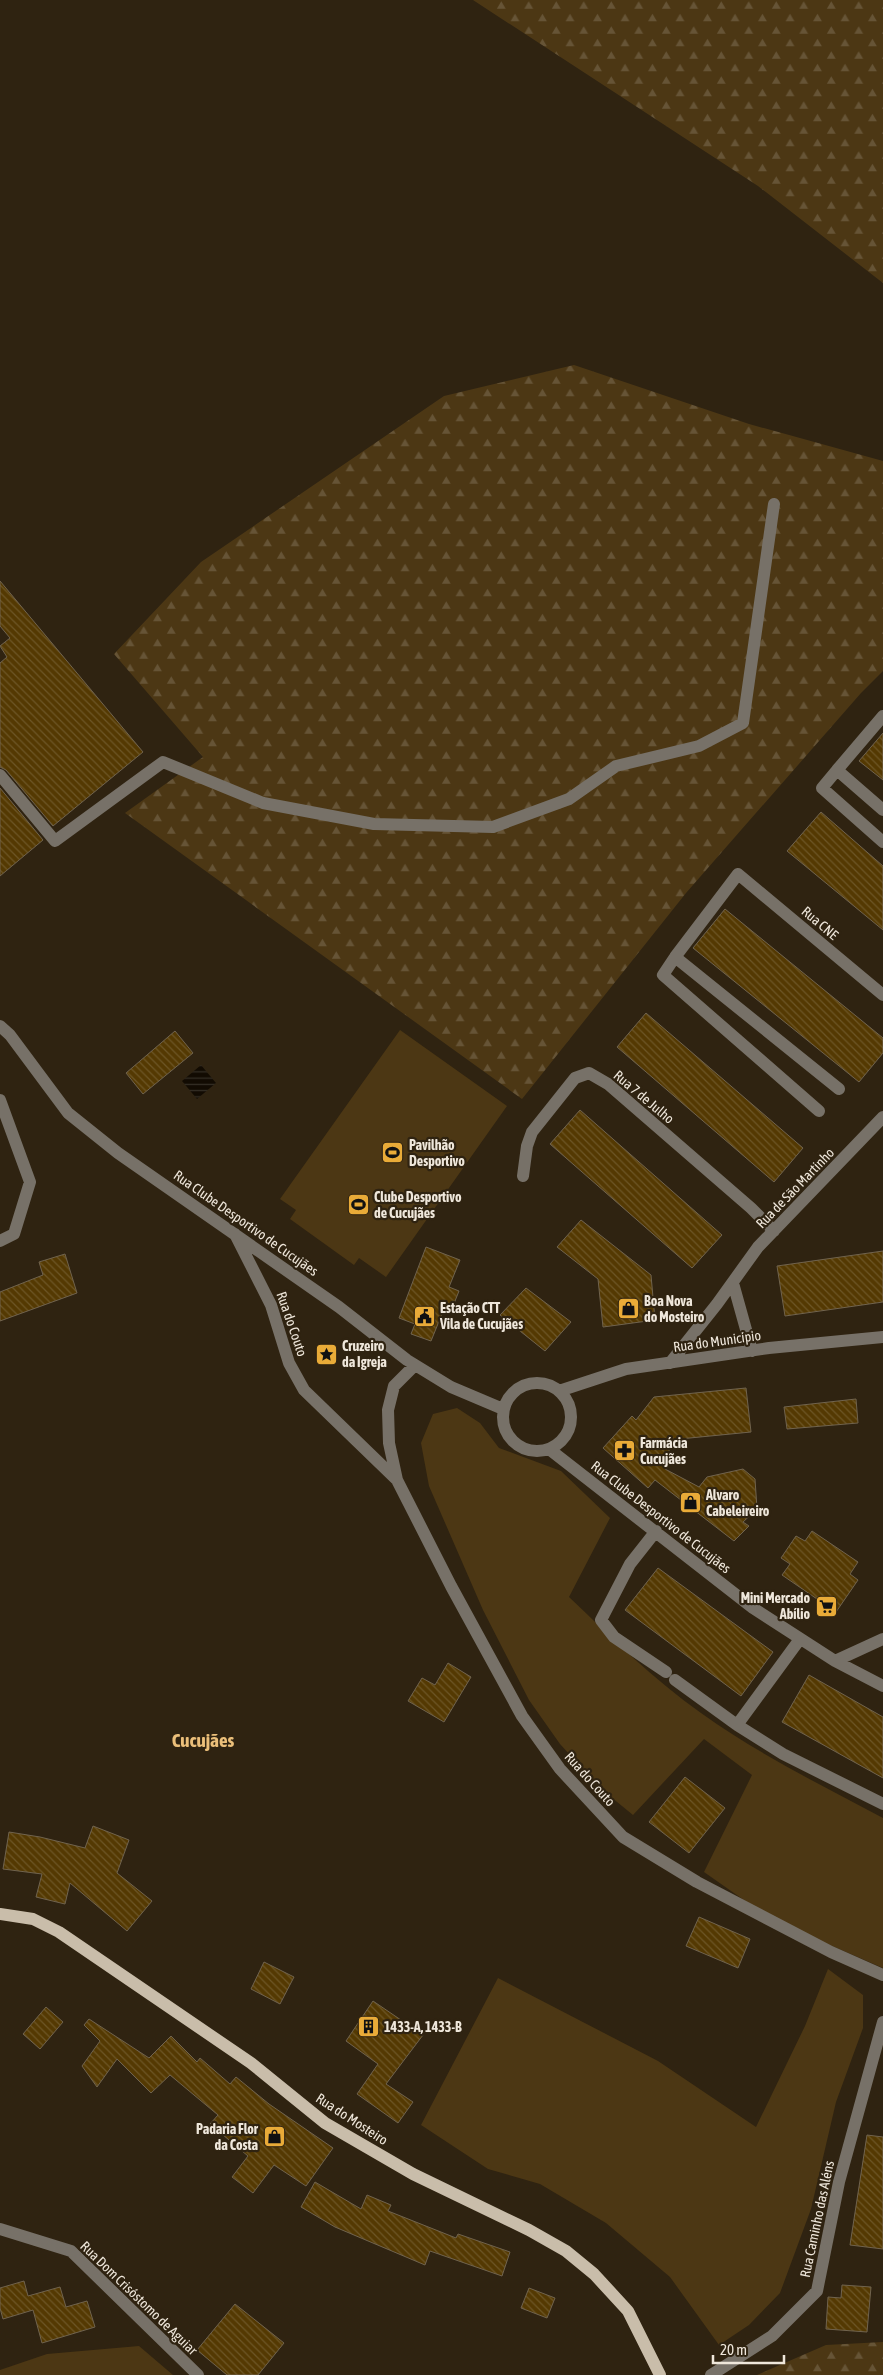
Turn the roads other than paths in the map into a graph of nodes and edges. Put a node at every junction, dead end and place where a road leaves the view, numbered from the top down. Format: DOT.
graph roads {
  1 [pos="774,504"];
  2 [pos="883,716"];
  3 [pos="837,770"];
  4 [pos="0,775"];
  5 [pos="883,810"];
  6 [pos="883,842"];
  7 [pos="675,957"];
  8 [pos="883,995"];
  9 [pos="0,1026"];
  10 [pos="839,1089"];
  11 [pos="0,1100"];
  12 [pos="819,1111"];
  13 [pos="883,1117"];
  14 [pos="523,1176"];
  15 [pos="774,1231"];
  16 [pos="234,1232"];
  17 [pos="0,1241"];
  18 [pos="733,1283"];
  19 [pos="883,1337"];
  20 [pos="752,1350"];
  21 [pos="670,1363"];
  22 [pos="414,1365"];
  23 [pos="559,1391"];
  24 [pos="504,1409"];
  25 [pos="549,1449"];
  26 [pos="397,1480"];
  27 [pos="656,1531"];
  28 [pos="800,1639"];
  29 [pos="883,1639"];
  30 [pos="835,1661"];
  31 [pos="883,1686"];
  32 [pos="737,1725"];
  33 [pos="883,1804"];
  34 [pos="0,1914"];
  35 [pos="883,1975"];
  36 [pos="883,2022"];
  37 [pos="0,2229"];
  38 [pos="198,2375"];
  39 [pos="660,2375"];
  40 [pos="711,2375"];
  1 -- 4 [label="street"];
  2 -- 3 [label="street"];
  3 -- 5 [label="street"];
  3 -- 6 [label="street"];
  7 -- 8 [label="street, Rua CNE"];
  7 -- 10 [label="street"];
  7 -- 12 [label="street"];
  9 -- 16 [label="street, Rua Clube Desportivo de Cucujães"];
  11 -- 17 [label="street"];
  13 -- 15 [label="street, Rua de São Martinho"];
  14 -- 15 [label="street, Rua 7 de Julho"];
  15 -- 18 [label="street, Rua de São Martinho"];
  16 -- 22 [label="street, Rua Clube Desportivo de Cucujães"];
  16 -- 26 [label="street, Rua do Couto"];
  18 -- 20 [label="street"];
  18 -- 21 [label="street, Rua de São Martinho"];
  19 -- 20 [label="street, Rua do Município"];
  20 -- 21 [label="street, Rua do Município"];
  21 -- 23 [label="street, Rua do Município"];
  22 -- 24 [label="street, Rua Clube Desportivo de Cucujães"];
  22 -- 26 [label="street, Rua do Couto"];
  23 -- 24 [label="street"];
  23 -- 25 [label="street"];
  24 -- 25 [label="street"];
  25 -- 27 [label="street, Rua Clube Desportivo de Cucujães"];
  26 -- 35 [label="street, Rua do Couto"];
  27 -- 28 [label="street, Rua Clube Desportivo de Cucujães"];
  27 -- 32 [label="street"];
  28 -- 30 [label="street, Rua Clube Desportivo de Cucujães"];
  28 -- 32 [label="street"];
  29 -- 30 [label="street"];
  30 -- 31 [label="street, Rua Clube Desportivo de Cucujães"];
  32 -- 33 [label="street"];
  34 -- 39 [label="main road, Rua do Mosteiro"];
  36 -- 40 [label="street, Rua Caminho das Aléns"];
  37 -- 38 [label="street, Rua Dom Crisóstomo de Aguiar"];
}
